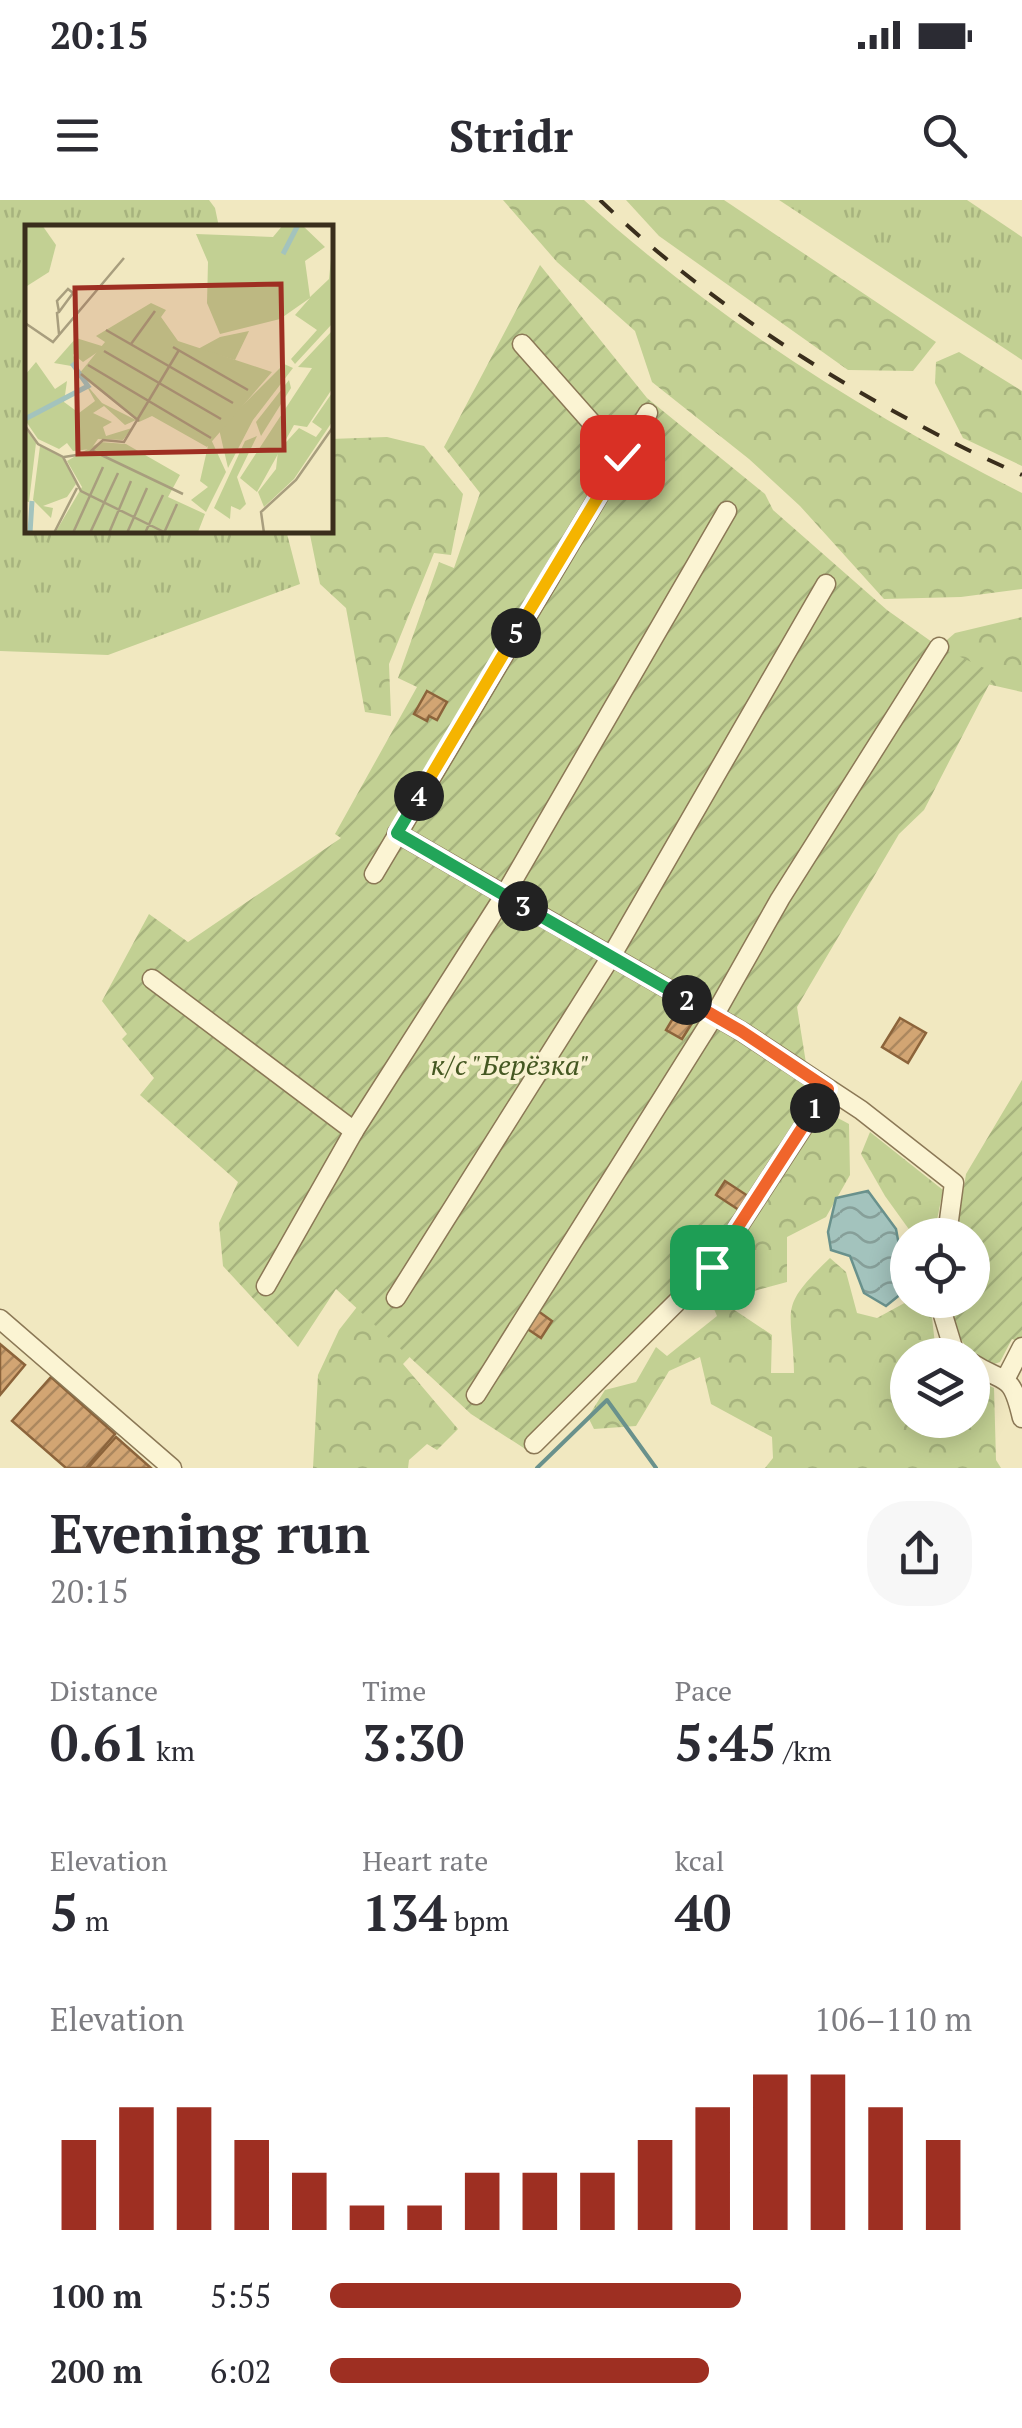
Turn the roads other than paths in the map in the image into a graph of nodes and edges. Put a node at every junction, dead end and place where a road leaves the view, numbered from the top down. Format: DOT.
graph roads {
  1 [pos="522,344"];
  2 [pos="648,412"];
  3 [pos="622,457"];
  4 [pos="727,511"];
  5 [pos="826,584"];
  6 [pos="939,647"];
  7 [pos="397,833"];
  8 [pos="374,874"];
  9 [pos="504,896"];
  10 [pos="612,956"];
  11 [pos="152,979"];
  12 [pos="714,1016"];
  13 [pos="830,1090"];
  14 [pos="354,1130"];
  15 [pos="949,1218"];
  16 [pos="266,1286"];
  17 [pos="396,1298"];
  18 [pos="0,1319"];
  19 [pos="1022,1347"];
  20 [pos="990,1371"];
  21 [pos="1006,1378"];
  22 [pos="476,1396"];
  23 [pos="1022,1418"];
  24 [pos="534,1444"];
  25 [pos="172,1468"];
  1 -- 3 [label="street"];
  2 -- 3 [label="street"];
  3 -- 7 [label="street"];
  4 -- 9 [label="street"];
  5 -- 10 [label="street"];
  6 -- 12 [label="street"];
  7 -- 8 [label="street"];
  7 -- 9 [label="street"];
  9 -- 10 [label="street"];
  9 -- 14 [label="street"];
  10 -- 12 [label="street"];
  10 -- 17 [label="street"];
  11 -- 14 [label="street"];
  12 -- 13 [label="street"];
  12 -- 22 [label="street"];
  13 -- 15 [label="street"];
  13 -- 24 [label="street"];
  14 -- 16 [label="street"];
  18 -- 25 [label="street"];
  19 -- 21 [label="street"];
  20 -- 21 [label="street"];
  21 -- 23 [label="street"];
}
